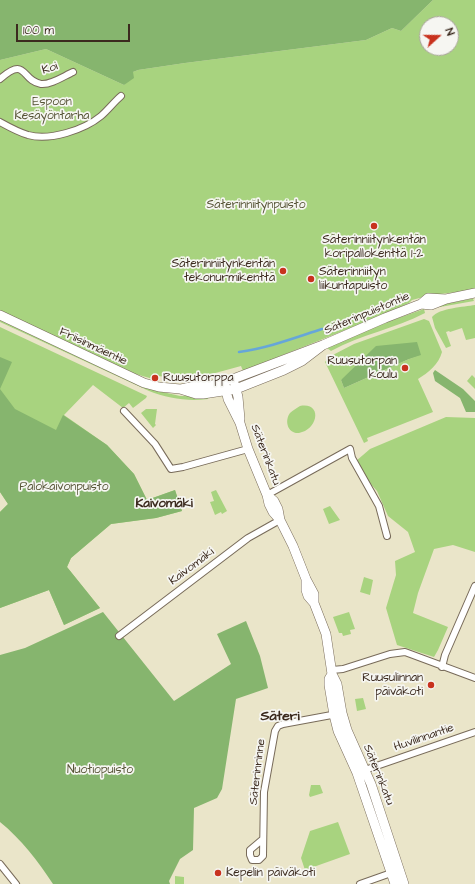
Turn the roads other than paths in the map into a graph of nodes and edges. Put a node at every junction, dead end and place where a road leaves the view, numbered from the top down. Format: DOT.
graph roads {
  1 [pos="73,72"];
  2 [pos="0,79"];
  3 [pos="121,96"];
  4 [pos="0,122"];
  5 [pos="475,293"];
  6 [pos="0,315"];
  7 [pos="323,345"];
  8 [pos="228,384"];
  9 [pos="236,389"];
  10 [pos="124,411"];
  11 [pos="240,423"];
  12 [pos="248,449"];
  13 [pos="267,495"];
  14 [pos="280,520"];
  15 [pos="387,536"];
  16 [pos="475,586"];
  17 [pos="119,636"];
  18 [pos="442,667"];
  19 [pos="332,672"];
  20 [pos="475,678"];
  21 [pos="338,714"];
  22 [pos="475,732"];
  23 [pos="361,772"];
  24 [pos="263,839"];
  25 [pos="0,864"];
  26 [pos="396,872"];
  27 [pos="16,884"];
  28 [pos="360,884"];
  29 [pos="395,884"];
  30 [pos="404,884"];
  1 -- 2 [label="street, Koi"];
  3 -- 4 [label="street"];
  5 -- 7 [label="main road, Säterinpuistontie"];
  6 -- 8 [label="main road, Friisinmäentie"];
  7 -- 8 [label="main road, Säterinpuistontie"];
  7 -- 9 [label="main road, Säterinpuistontie"];
  8 -- 9 [label="main road, Friisinmäentie"];
  8 -- 11 [label="main road, Säterinkatu"];
  9 -- 11 [label="main road, Säterinkatu"];
  10 -- 12 [label="street"];
  11 -- 12 [label="main road, Säterinkatu"];
  12 -- 13 [label="main road, Säterinkatu"];
  13 -- 14 [label="main road, Säterinkatu"];
  13 -- 15 [label="street"];
  14 -- 17 [label="street, Kaivomäki"];
  14 -- 19 [label="main road, Säterinkatu"];
  16 -- 18 [label="street"];
  18 -- 19 [label="street"];
  18 -- 20 [label="street"];
  19 -- 21 [label="main road, Säterinkatu"];
  21 -- 23 [label="main road, Säterinkatu"];
  21 -- 24 [label="street, Säterinrinne"];
  22 -- 23 [label="street, Huvilinnantie"];
  23 -- 26 [label="main road, Säterinkatu"];
  25 -- 27 [label="street"];
  26 -- 28 [label="street"];
  26 -- 29 [label="main road, Säterinkatu"];
  26 -- 30 [label="main road, Säterinkatu"];
}
